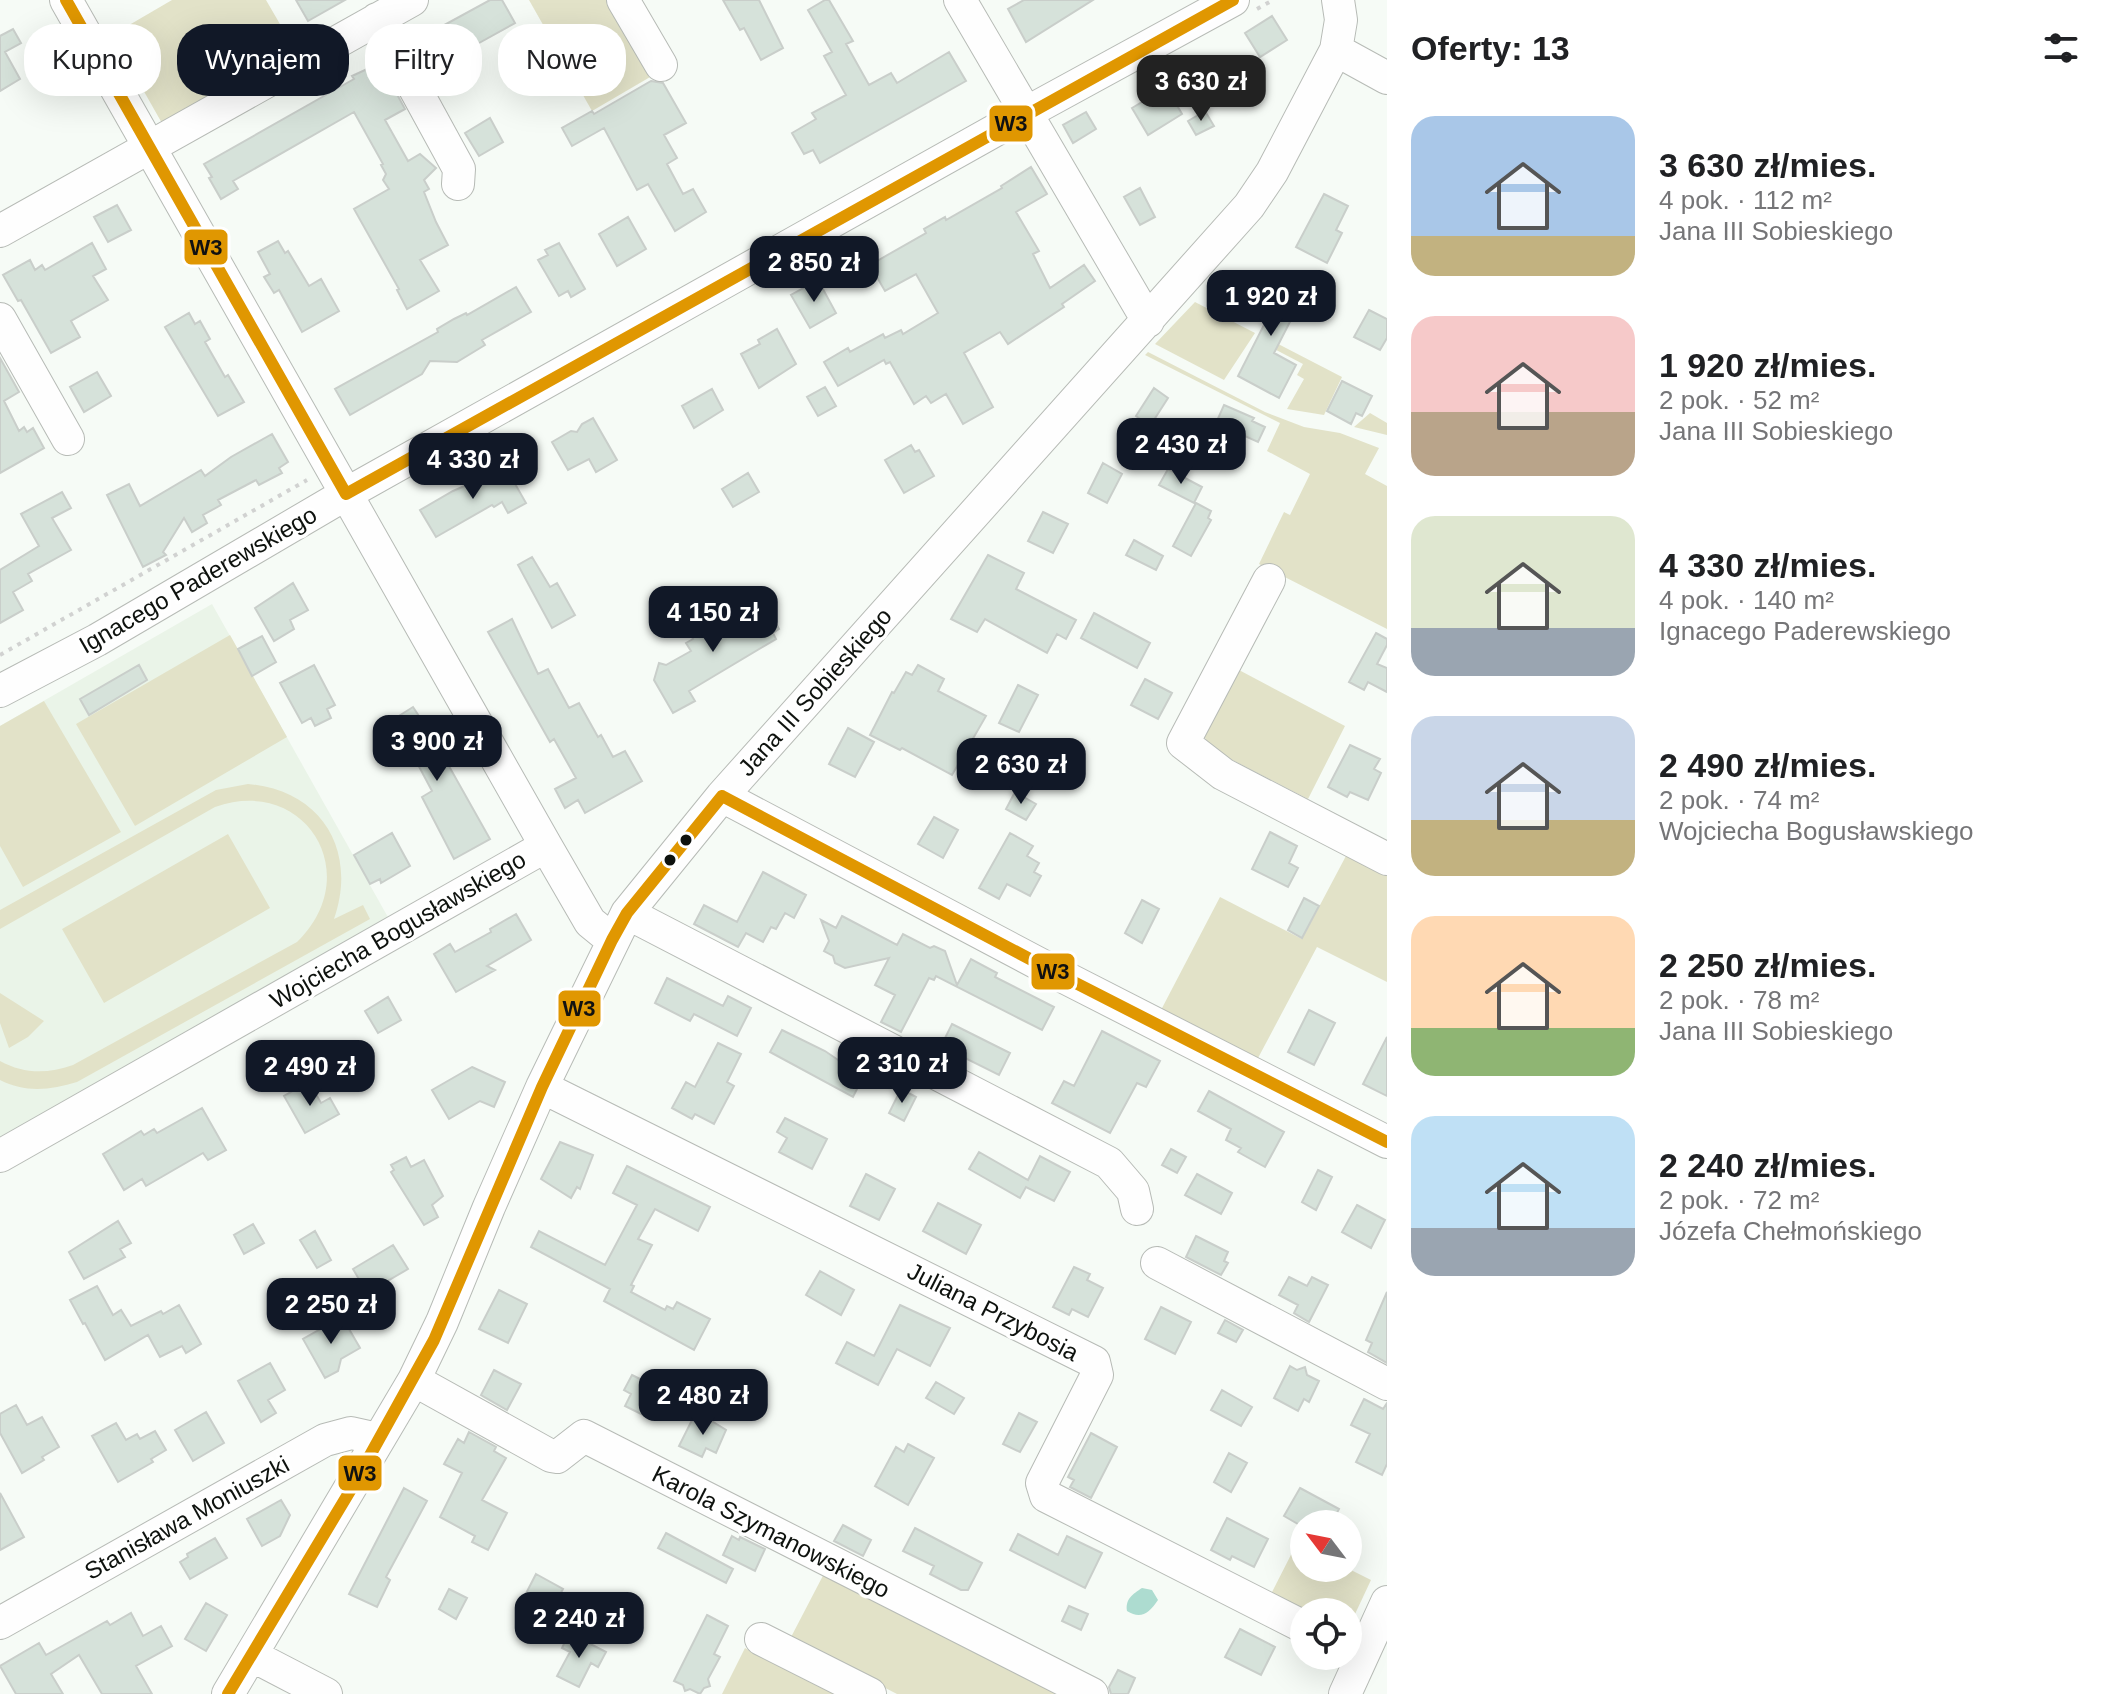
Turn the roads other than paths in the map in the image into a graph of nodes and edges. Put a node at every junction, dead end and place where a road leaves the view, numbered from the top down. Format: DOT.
graph roads {
  1 [pos="66,0"];
  2 [pos="412,0"];
  3 [pos="623,0"];
  4 [pos="960,0"];
  5 [pos="1233,0"];
  6 [pos="1338,0"];
  7 [pos="377,19"];
  8 [pos="1336,50"];
  9 [pos="661,65"];
  10 [pos="1387,78"];
  11 [pos="1026,113"];
  12 [pos="150,149"];
  13 [pos="458,184"];
  14 [pos="0,231"];
  15 [pos="0,319"];
  16 [pos="1148,321"];
  17 [pos="68,439"];
  18 [pos="346,494"];
  19 [pos="1269,580"];
  20 [pos="0,691"];
  21 [pos="722,796"];
  22 [pos="546,846"];
  23 [pos="1387,859"];
  24 [pos="620,927"];
  25 [pos="542,1087"];
  26 [pos="1387,1142"];
  27 [pos="0,1156"];
  28 [pos="1137,1209"];
  29 [pos="1157,1263"];
  30 [pos="414,1380"];
  31 [pos="1387,1384"];
  32 [pos="378,1439"];
  33 [pos="1387,1602"];
  34 [pos="1290,1620"];
  35 [pos="0,1623"];
  36 [pos="761,1639"];
  37 [pos="251,1655"];
  38 [pos="1364,1660"];
  39 [pos="228,1694"];
  40 [pos="326,1694"];
  41 [pos="870,1694"];
  42 [pos="1092,1694"];
  43 [pos="1345,1694"];
  1 -- 12 [label="street"];
  2 -- 7 [label="street"];
  3 -- 9 [label="street"];
  4 -- 11 [label="street"];
  5 -- 11 [label="street, Ignacego Paderewskiego"];
  6 -- 8 [label="street, Jana III Sobieskiego"];
  7 -- 12 [label="street"];
  7 -- 13 [label="street"];
  8 -- 10 [label="street"];
  8 -- 16 [label="street, Jana III Sobieskiego"];
  11 -- 16 [label="street"];
  11 -- 18 [label="street, Ignacego Paderewskiego"];
  12 -- 14 [label="street"];
  12 -- 18 [label="street"];
  15 -- 17 [label="street"];
  16 -- 21 [label="street, Jana III Sobieskiego"];
  18 -- 20 [label="street, Ignacego Paderewskiego"];
  18 -- 22 [label="street"];
  19 -- 23 [label="street"];
  21 -- 24 [label="street, Jana III Sobieskiego"];
  21 -- 26 [label="street"];
  22 -- 24 [label="street"];
  22 -- 27 [label="street, Wojciecha Bogusławskiego"];
  24 -- 25 [label="street, Jana III Sobieskiego"];
  24 -- 28 [label="street"];
  25 -- 30 [label="street, Jana III Sobieskiego"];
  25 -- 34 [label="street, Juliana Przybosia"];
  29 -- 31 [label="street"];
  30 -- 32 [label="street, Jana III Sobieskiego"];
  30 -- 42 [label="street, Karola Szymanowskiego"];
  32 -- 35 [label="street, Stanisława Moniuszki"];
  32 -- 37 [label="street, Jana III Sobieskiego"];
  33 -- 38 [label="street"];
  36 -- 41 [label="street"];
  37 -- 39 [label="street, Jana III Sobieskiego"];
  37 -- 40 [label="street"];
  38 -- 43 [label="street"];
}
